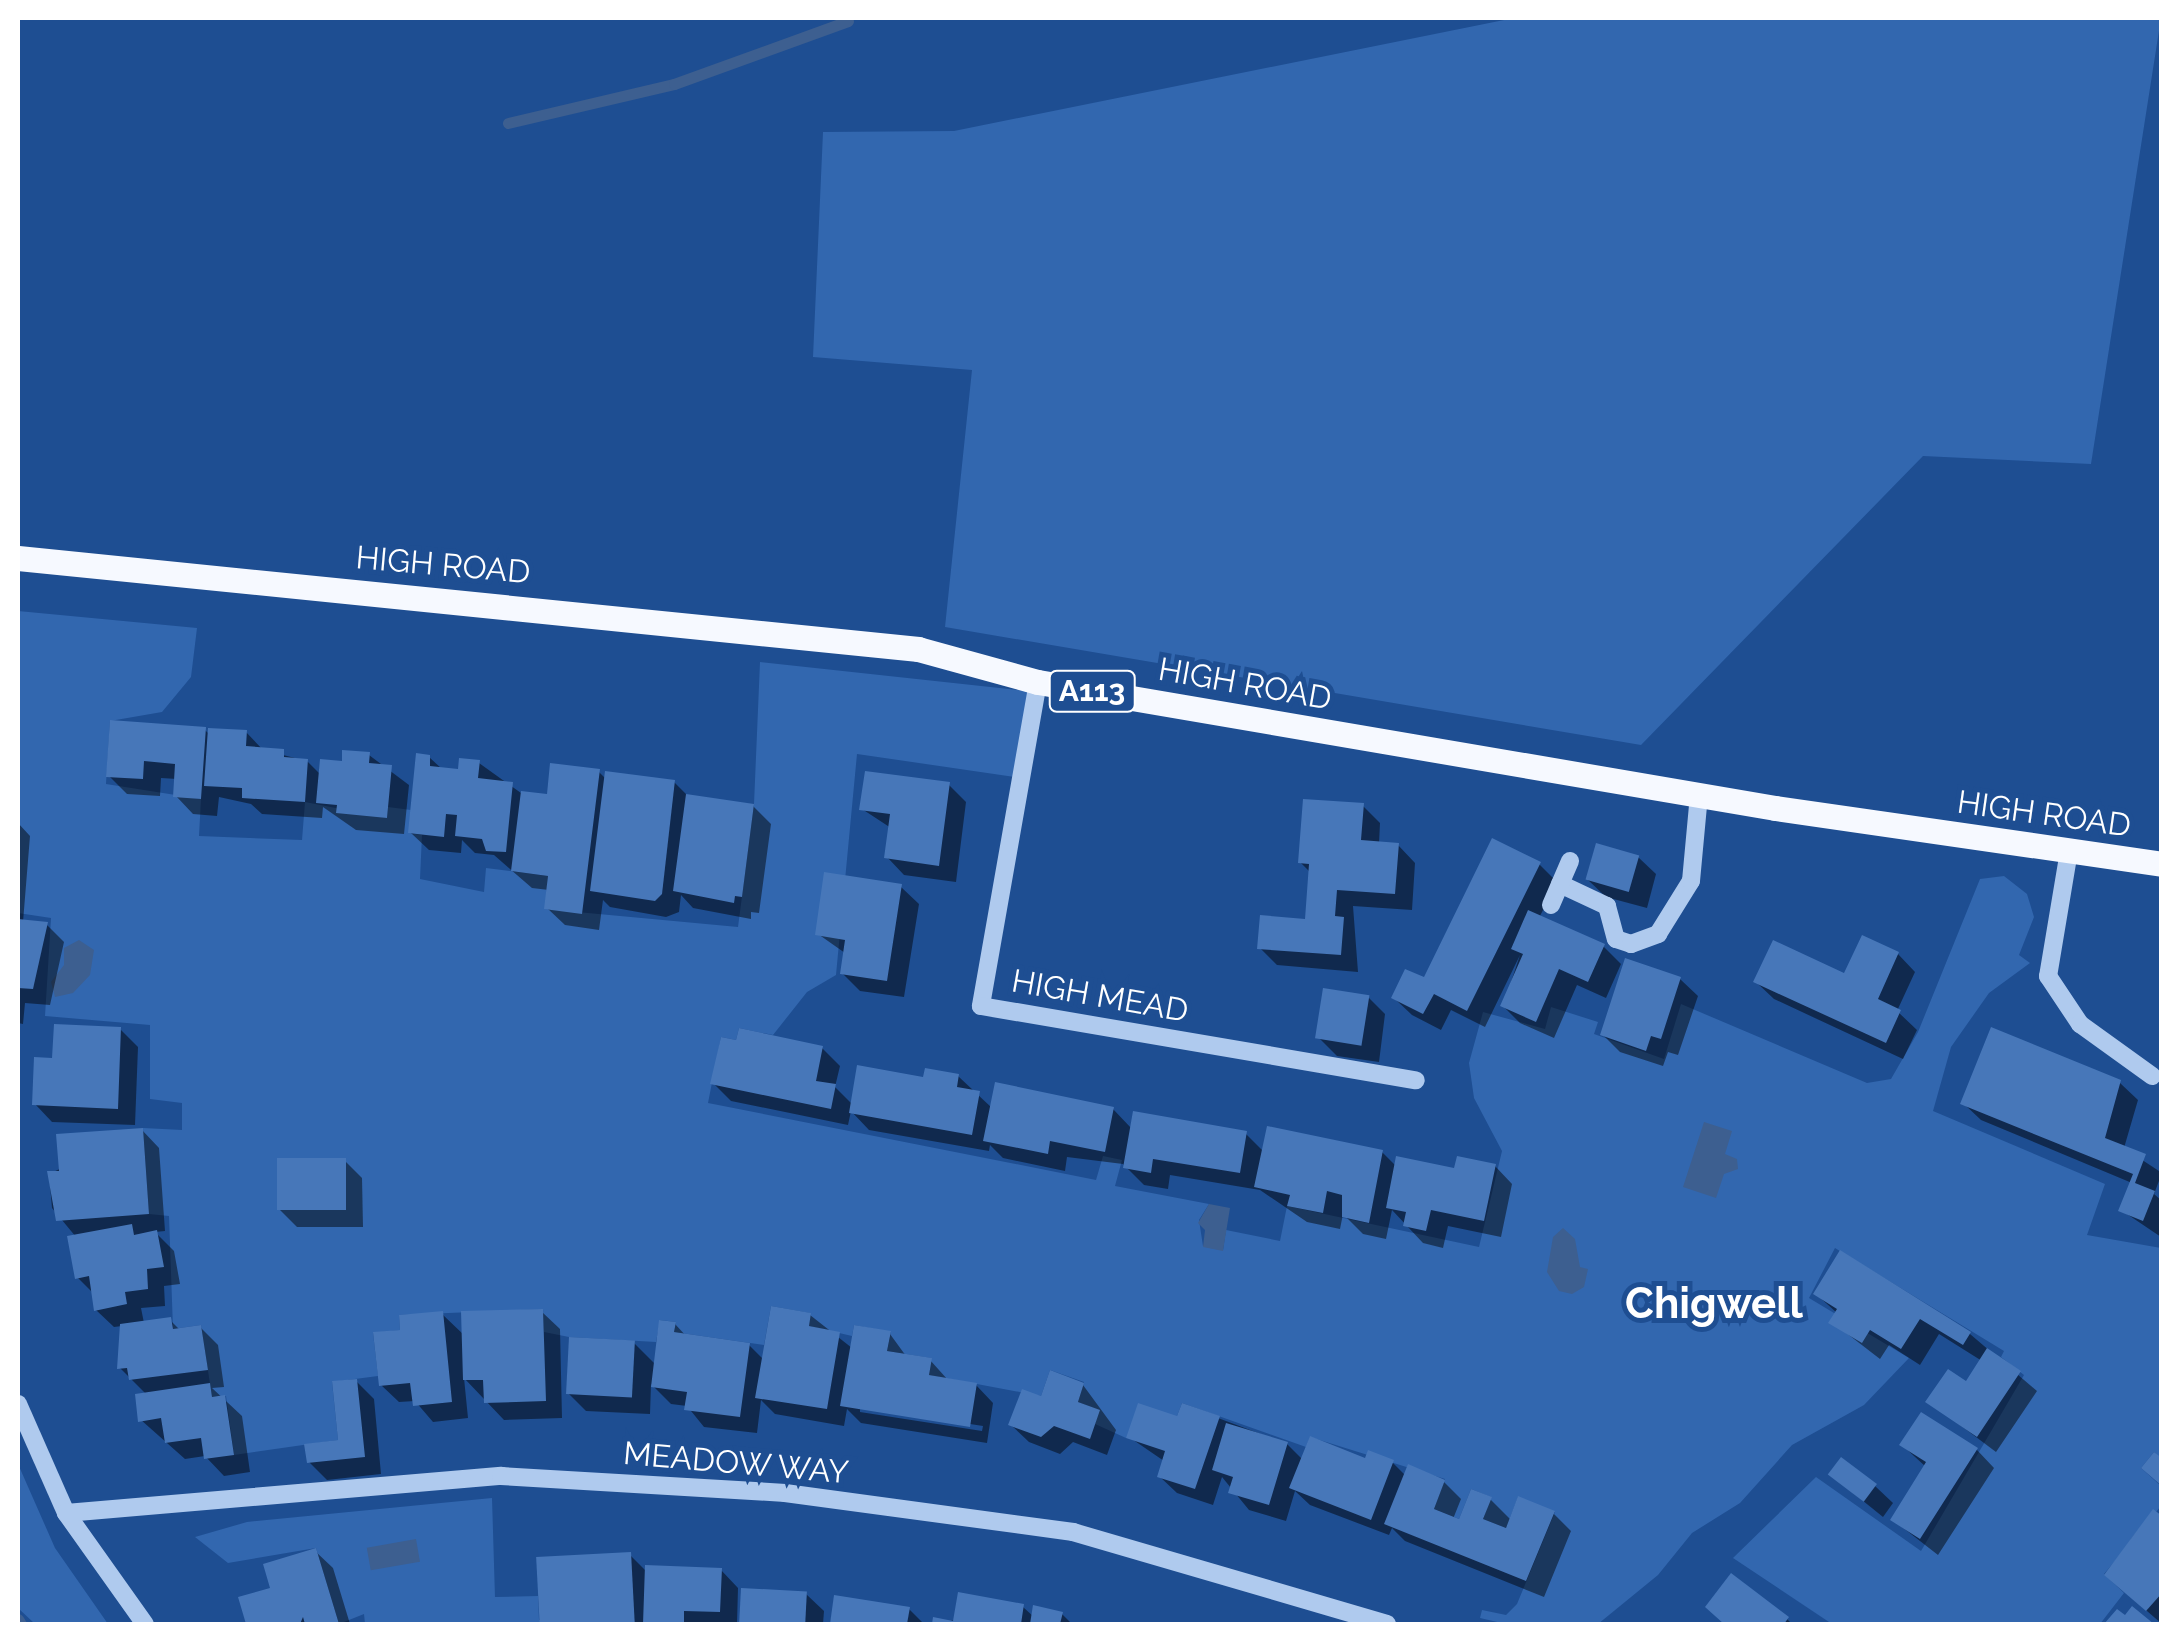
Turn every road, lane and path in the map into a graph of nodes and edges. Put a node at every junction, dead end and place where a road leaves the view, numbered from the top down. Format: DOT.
graph roads {
  1 [pos="18,558"];
  2 [pos="1038,682"];
  3 [pos="1699,795"];
  4 [pos="2069,851"];
  5 [pos="1570,861"];
  6 [pos="2162,864"];
  7 [pos="1560,884"];
  8 [pos="1551,905"];
  9 [pos="2152,1076"];
  10 [pos="1416,1080"];
  11 [pos="18,1404"];
  12 [pos="66,1512"];
  13 [pos="145,1624"];
  14 [pos="1387,1624"];
  1 -- 2 [label="main road, HIGH ROAD / A113"];
  2 -- 3 [label="main road, HIGH ROAD / A113"];
  2 -- 10 [label="street, HIGH MEAD"];
  3 -- 4 [label="main road, HIGH ROAD / A113"];
  3 -- 7 [label="street"];
  4 -- 6 [label="main road, HIGH ROAD / A113"];
  4 -- 9 [label="street"];
  5 -- 7 [label="street"];
  7 -- 8 [label="street"];
  11 -- 12 [label="street"];
  12 -- 13 [label="street"];
  12 -- 14 [label="street, MEADOW WAY"];
}
